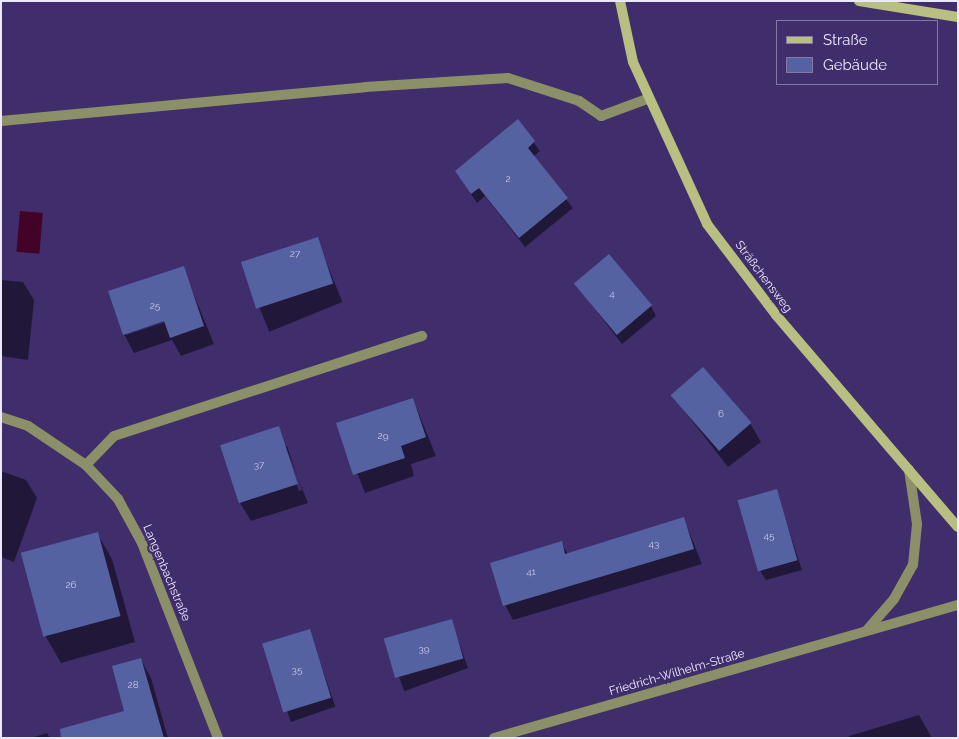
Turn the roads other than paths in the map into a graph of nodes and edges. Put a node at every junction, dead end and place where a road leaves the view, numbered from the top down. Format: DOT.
graph roads {
  1 [pos="620,1"];
  2 [pos="859,1"];
  3 [pos="958,17"];
  4 [pos="647,99"];
  5 [pos="1,121"];
  6 [pos="422,336"];
  7 [pos="1,417"];
  8 [pos="86,465"];
  9 [pos="909,470"];
  10 [pos="958,528"];
  11 [pos="958,605"];
  12 [pos="867,631"];
  13 [pos="218,738"];
  14 [pos="494,738"];
  1 -- 4 [label="street, Sträßchensweg"];
  2 -- 3 [label="street"];
  4 -- 5 [label="street"];
  4 -- 9 [label="street, Sträßchensweg"];
  6 -- 8 [label="street"];
  7 -- 8 [label="street, Langenbachstraße"];
  8 -- 13 [label="street, Langenbachstraße"];
  9 -- 10 [label="street, Sträßchensweg"];
  9 -- 12 [label="street"];
  11 -- 12 [label="street, Friedrich-Wilhelm-Straße"];
  12 -- 14 [label="street, Friedrich-Wilhelm-Straße"];
}
